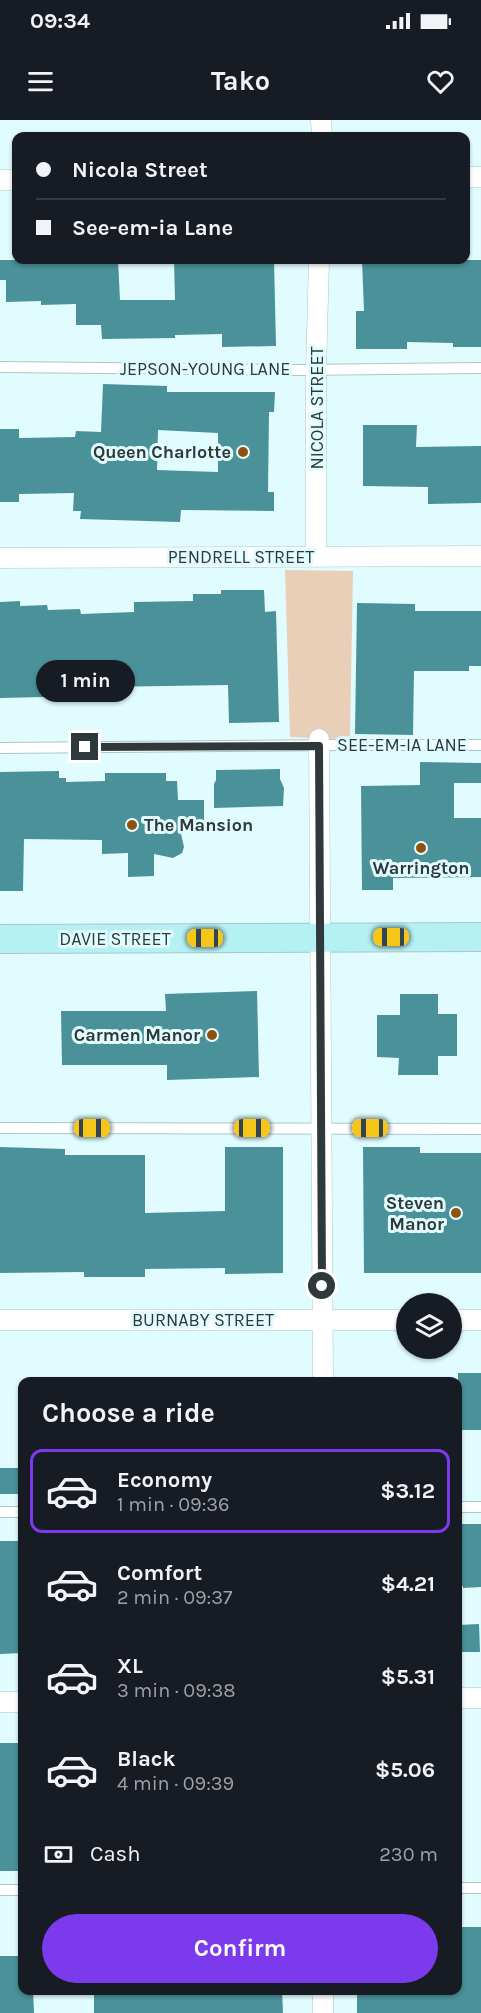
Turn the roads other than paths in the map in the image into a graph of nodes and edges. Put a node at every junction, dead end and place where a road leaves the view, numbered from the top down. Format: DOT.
graph roads {
  1 [pos="319,264"];
  2 [pos="0,367"];
  3 [pos="481,368"];
  4 [pos="316,370"];
  5 [pos="481,556"];
  6 [pos="316,557"];
  7 [pos="0,558"];
  8 [pos="319,742"];
  9 [pos="481,746"];
  10 [pos="0,748"];
  11 [pos="481,937"];
  12 [pos="319,938"];
  13 [pos="0,939"];
  14 [pos="0,1128"];
  15 [pos="321,1128"];
  16 [pos="481,1129"];
  17 [pos="0,1320"];
  18 [pos="396,1320"];
  19 [pos="462,1320"];
  20 [pos="481,1320"];
  21 [pos="323,1321"];
  22 [pos="323,1377"];
  23 [pos="462,1507"];
  24 [pos="481,1507"];
  25 [pos="0,1512"];
  26 [pos="18,1512"];
  27 [pos="462,1698"];
  28 [pos="481,1698"];
  29 [pos="18,1701"];
  30 [pos="0,1702"];
  31 [pos="462,1888"];
  32 [pos="481,1888"];
  33 [pos="0,1890"];
  34 [pos="18,1890"];
  35 [pos="323,1995"];
  36 [pos="323,2013"];
  1 -- 4 [label="street, NICOLA STREET"];
  2 -- 4 [label="lane, JEPSON-YOUNG LANE"];
  3 -- 4 [label="lane, JEPSON-YOUNG LANE"];
  4 -- 6 [label="street, NICOLA STREET"];
  5 -- 6 [label="street, PENDRELL STREET"];
  6 -- 7 [label="street, PENDRELL STREET"];
  8 -- 9 [label="lane, SEE-EM-IA LANE"];
  8 -- 10 [label="lane, SEE-EM-IA LANE"];
  8 -- 12 [label="street"];
  11 -- 12 [label="main road, DAVIE STREET"];
  12 -- 13 [label="main road, DAVIE STREET"];
  12 -- 15 [label="street"];
  14 -- 15 [label="lane"];
  15 -- 16 [label="lane"];
  15 -- 21 [label="street"];
  17 -- 21 [label="street, BURNABY STREET"];
  18 -- 21 [label="street, BURNABY STREET"];
  19 -- 20 [label="street"];
  21 -- 22 [label="street"];
  23 -- 24 [label="lane"];
  25 -- 26 [label="lane"];
  27 -- 28 [label="street"];
  29 -- 30 [label="street"];
  31 -- 32 [label="lane"];
  33 -- 34 [label="lane"];
  35 -- 36 [label="street"];
}
